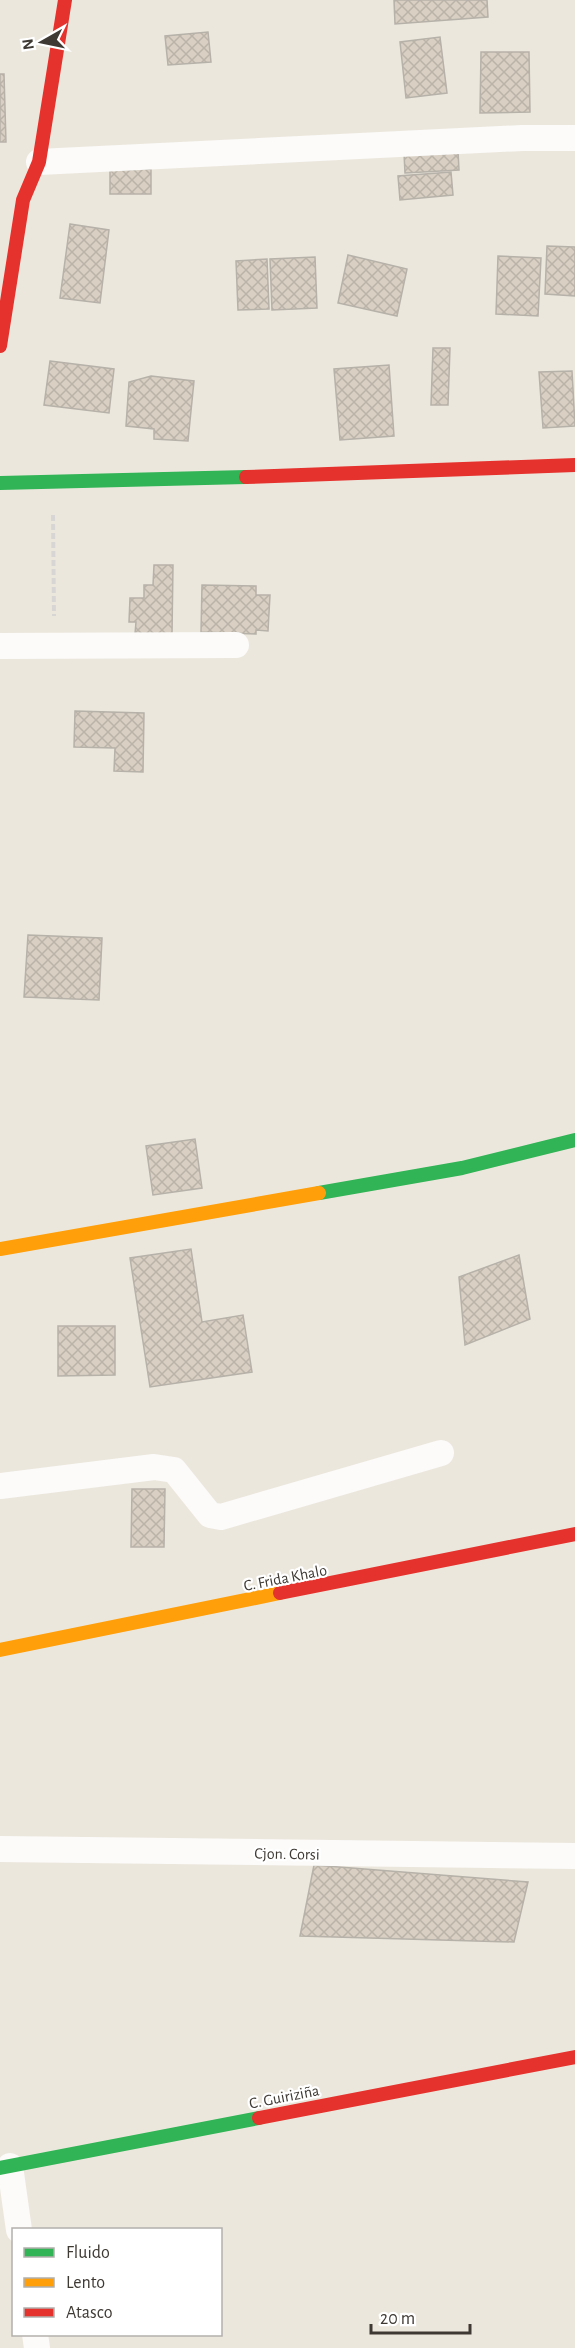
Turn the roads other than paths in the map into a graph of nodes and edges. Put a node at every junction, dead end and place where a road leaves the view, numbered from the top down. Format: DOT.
graph roads {
  1 [pos="65,0"];
  2 [pos="575,138"];
  3 [pos="39,162"];
  4 [pos="0,346"];
  5 [pos="575,465"];
  6 [pos="0,483"];
  7 [pos="236,645"];
  8 [pos="0,646"];
  9 [pos="575,1140"];
  10 [pos="0,1249"];
  11 [pos="441,1453"];
  12 [pos="0,1486"];
  13 [pos="575,1534"];
  14 [pos="0,1650"];
  15 [pos="0,1849"];
  16 [pos="575,1856"];
  17 [pos="575,2057"];
  18 [pos="5,2167"];
  19 [pos="19,2228"];
  1 -- 3 [label="street"];
  2 -- 3 [label="street"];
  3 -- 4 [label="street"];
  5 -- 6 [label="street"];
  7 -- 8 [label="street"];
  9 -- 10 [label="street"];
  11 -- 12 [label="street"];
  13 -- 14 [label="street, C. Frida Khalo"];
  15 -- 16 [label="street, Cjon. Corsi"];
  17 -- 18 [label="street, C. Guiriziña"];
  18 -- 19 [label="street"];
}
